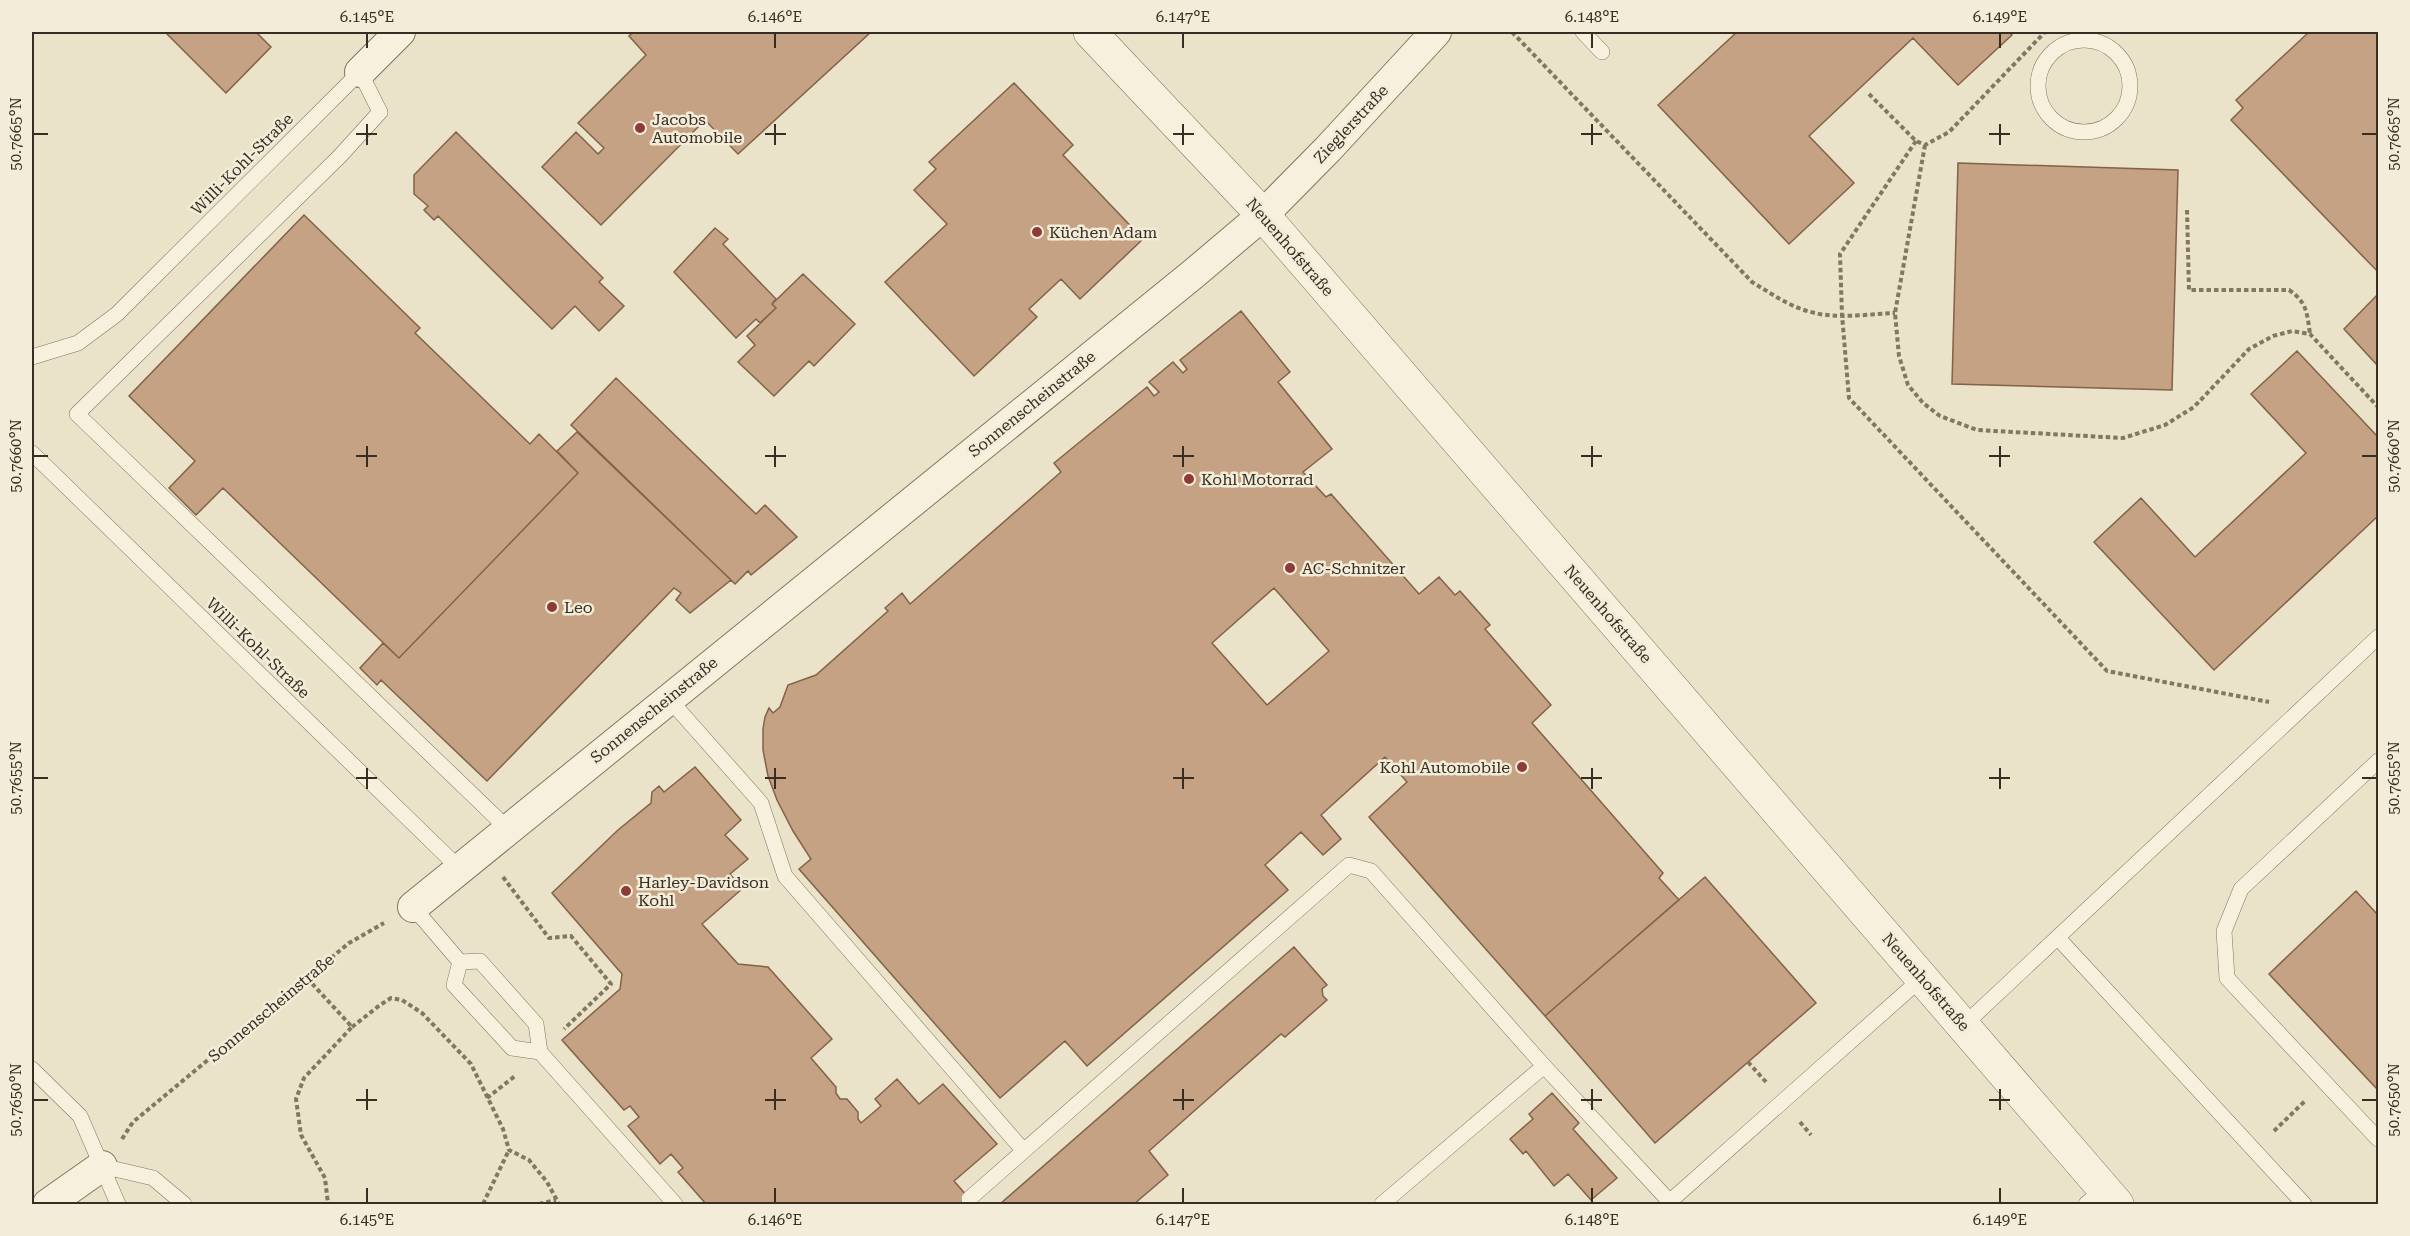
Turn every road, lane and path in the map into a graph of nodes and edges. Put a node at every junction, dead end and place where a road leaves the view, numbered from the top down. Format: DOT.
graph roads {
  1 [pos="400,32"];
  2 [pos="1090,32"];
  3 [pos="1436,32"];
  4 [pos="1512,32"];
  5 [pos="1583,32"];
  6 [pos="2045,32"];
  7 [pos="2066,37"];
  8 [pos="1602,52"];
  9 [pos="360,72"];
  10 [pos="1869,94"];
  11 [pos="1916,141"];
  12 [pos="1925,145"];
  13 [pos="2187,210"];
  14 [pos="1263,215"];
  15 [pos="1894,313"];
  16 [pos="1842,315"];
  17 [pos="2310,334"];
  18 [pos="32,357"];
  19 [pos="2379,407"];
  20 [pos="32,453"];
  21 [pos="2379,637"];
  22 [pos="669,699"];
  23 [pos="2302,708"];
  24 [pos="2379,761"];
  25 [pos="508,829"];
  26 [pos="482,850"];
  27 [pos="459,868"];
  28 [pos="413,908"];
  29 [pos="2058,938"];
  30 [pos="460,962"];
  31 [pos="307,978"];
  32 [pos="1922,978"];
  33 [pos="1964,1025"];
  34 [pos="352,1027"];
  35 [pos="540,1052"];
  36 [pos="1748,1062"];
  37 [pos="1544,1066"];
  38 [pos="32,1069"];
  39 [pos="1761,1077"];
  40 [pos="487,1098"];
  41 [pos="2379,1139"];
  42 [pos="509,1149"];
  43 [pos="1023,1150"];
  44 [pos="102,1166"];
  45 [pos="969,1199"];
  46 [pos="2102,1199"];
  47 [pos="557,1202"];
  48 [pos="1668,1203"];
  49 [pos="48,1204"];
  50 [pos="118,1204"];
  51 [pos="184,1204"];
  52 [pos="328,1204"];
  53 [pos="483,1204"];
  54 [pos="539,1204"];
  55 [pos="675,1204"];
  56 [pos="1382,1204"];
  57 [pos="2304,1204"];
  1 -- 9 [label="street"];
  2 -- 14 [label="street, Neuenhofstraße"];
  3 -- 14 [label="street, Zieglerstraße"];
  4 -- 16 [label="path"];
  5 -- 8 [label="lane"];
  6 -- 12 [label="path"];
  7 -- 7 [label="lane"];
  9 -- 18 [label="lane, Willi-Kohl-Straße"];
  9 -- 25 [label="lane"];
  10 -- 11 [label="path"];
  11 -- 12 [label="path"];
  11 -- 16 [label="path"];
  12 -- 15 [label="path"];
  13 -- 17 [label="path"];
  14 -- 22 [label="street, Sonnenscheinstraße"];
  14 -- 32 [label="street, Neuenhofstraße"];
  15 -- 16 [label="path"];
  15 -- 17 [label="path"];
  16 -- 23 [label="path"];
  17 -- 19 [label="path"];
  20 -- 27 [label="lane, Willi-Kohl-Straße"];
  21 -- 23 [label="lane"];
  22 -- 25 [label="street, Sonnenscheinstraße"];
  22 -- 43 [label="lane"];
  23 -- 29 [label="lane"];
  24 -- 41 [label="lane"];
  25 -- 26 [label="street, Sonnenscheinstraße"];
  26 -- 27 [label="street, Sonnenscheinstraße"];
  26 -- 35 [label="path"];
  27 -- 28 [label="street, Sonnenscheinstraße"];
  28 -- 30 [label="lane"];
  28 -- 31 [label="path, Sonnenscheinstraße"];
  29 -- 33 [label="lane"];
  29 -- 57 [label="lane"];
  30 -- 35 [label="lane"];
  30 -- 35 [label="lane"];
  31 -- 34 [label="path"];
  31 -- 44 [label="path, Sonnenscheinstraße"];
  32 -- 33 [label="street, Neuenhofstraße"];
  32 -- 48 [label="lane"];
  33 -- 46 [label="street, Neuenhofstraße"];
  34 -- 40 [label="path"];
  34 -- 52 [label="path"];
  35 -- 40 [label="path"];
  35 -- 55 [label="lane"];
  36 -- 39 [label="path"];
  37 -- 43 [label="lane"];
  37 -- 48 [label="lane"];
  37 -- 56 [label="lane"];
  38 -- 44 [label="lane"];
  40 -- 42 [label="path"];
  42 -- 47 [label="path"];
  42 -- 53 [label="path"];
  43 -- 45 [label="lane"];
  44 -- 49 [label="street"];
  44 -- 50 [label="lane"];
  44 -- 51 [label="lane"];
  47 -- 54 [label="path"];
}
